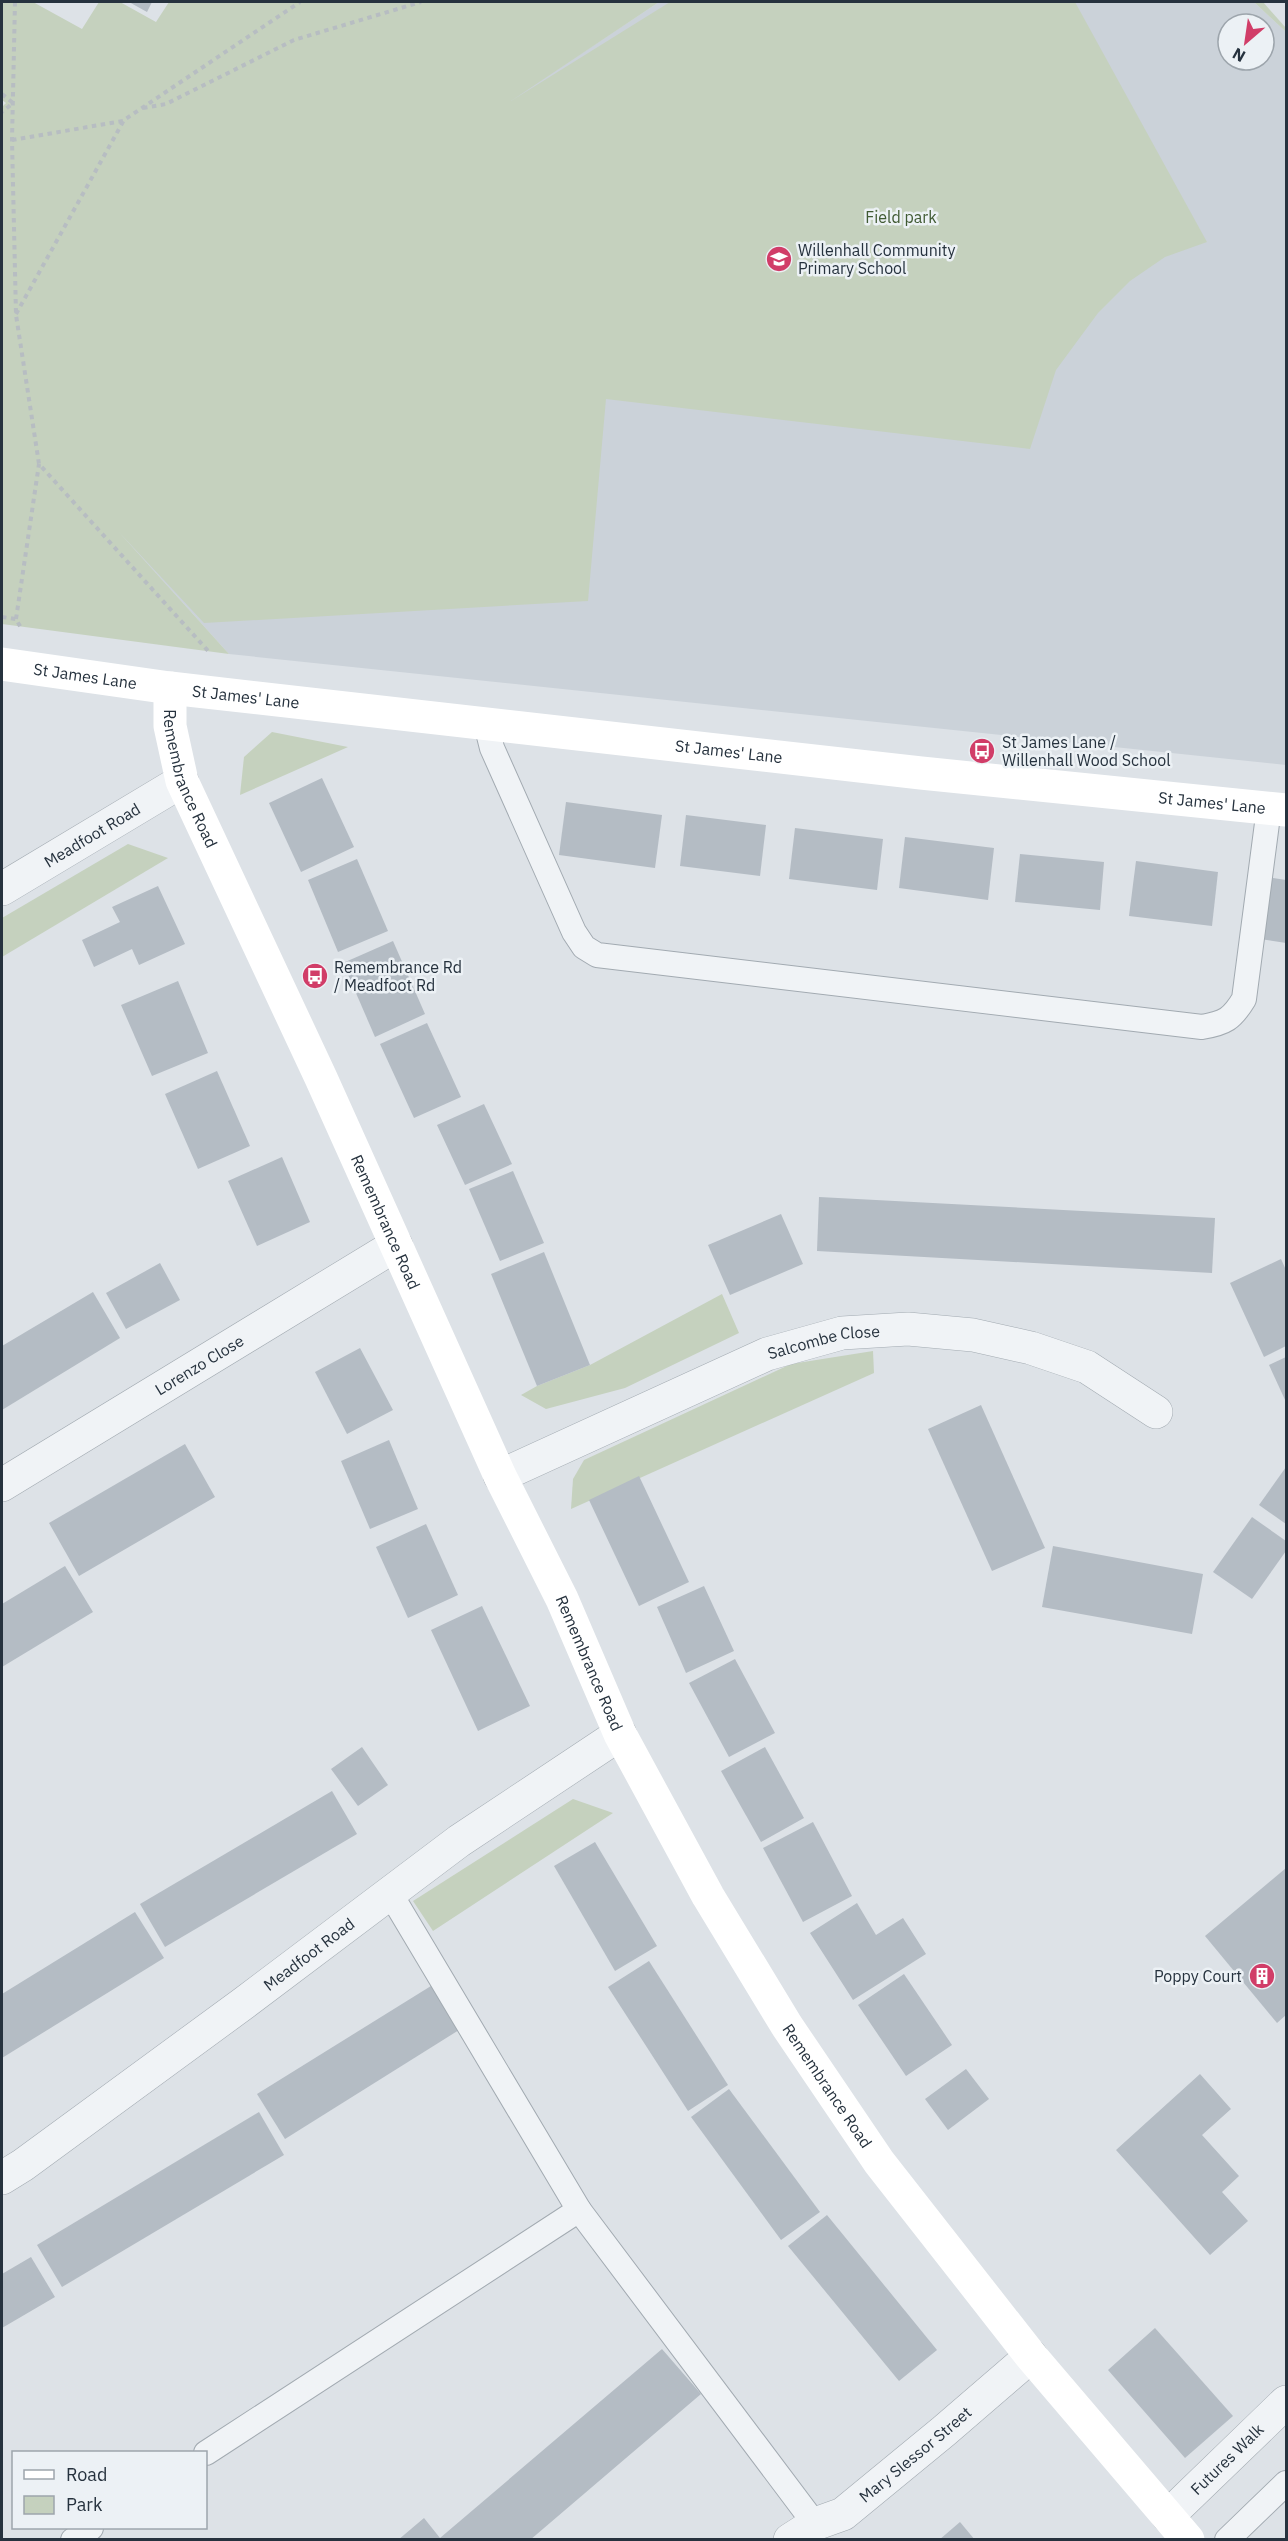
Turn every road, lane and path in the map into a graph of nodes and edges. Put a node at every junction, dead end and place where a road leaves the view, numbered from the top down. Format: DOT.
graph roads {
  1 [pos="15,2"];
  2 [pos="300,2"];
  3 [pos="421,2"];
  4 [pos="2,93"];
  5 [pos="13,103"];
  6 [pos="141,109"];
  7 [pos="2,112"];
  8 [pos="124,120"];
  9 [pos="12,140"];
  10 [pos="16,315"];
  11 [pos="39,464"];
  12 [pos="16,619"];
  13 [pos="2,664"];
  14 [pos="170,688"];
  15 [pos="252,697"];
  16 [pos="486,724"];
  17 [pos="182,781"];
  18 [pos="1278,809"];
  19 [pos="2,889"];
  20 [pos="396,1245"];
  21 [pos="1156,1412"];
  22 [pos="500,1476"];
  23 [pos="2,1485"];
  24 [pos="620,1734"];
  25 [pos="390,1893"];
  26 [pos="2,2178"];
  27 [pos="579,2210"];
  28 [pos="1031,2356"];
  29 [pos="1287,2402"];
  30 [pos="207,2452"];
  31 [pos="1287,2483"];
  32 [pos="1178,2528"];
  33 [pos="90,2529"];
  34 [pos="802,2532"];
  35 [pos="73,2540"];
  36 [pos="1227,2540"];
  1 -- 5 [label="path"];
  2 -- 6 [label="path"];
  3 -- 6 [label="path"];
  4 -- 5 [label="path"];
  5 -- 7 [label="path"];
  5 -- 9 [label="path"];
  6 -- 8 [label="path"];
  8 -- 9 [label="path"];
  8 -- 10 [label="path"];
  9 -- 10 [label="path"];
  10 -- 11 [label="path"];
  11 -- 12 [label="path"];
  11 -- 15 [label="path"];
  13 -- 14 [label="street, St James Lane"];
  14 -- 15 [label="street, St James' Lane"];
  14 -- 17 [label="street, Remembrance Road"];
  15 -- 16 [label="street, St James' Lane"];
  16 -- 18 [label="street, St James' Lane"];
  16 -- 18 [label="lane"];
  17 -- 19 [label="street, Meadfoot Road"];
  17 -- 20 [label="street, Remembrance Road"];
  20 -- 22 [label="street, Remembrance Road"];
  20 -- 23 [label="street, Lorenzo Close"];
  21 -- 22 [label="street, Salcombe Close"];
  22 -- 24 [label="street, Remembrance Road"];
  24 -- 25 [label="street, Meadfoot Road"];
  24 -- 28 [label="street, Remembrance Road"];
  25 -- 26 [label="street, Meadfoot Road"];
  25 -- 27 [label="lane"];
  27 -- 30 [label="lane"];
  27 -- 34 [label="lane"];
  28 -- 32 [label="street, Remembrance Road"];
  28 -- 34 [label="street, Mary Slessor Street"];
  29 -- 32 [label="street, Futures Walk"];
  31 -- 36 [label="lane"];
  33 -- 35 [label="lane"];
}
